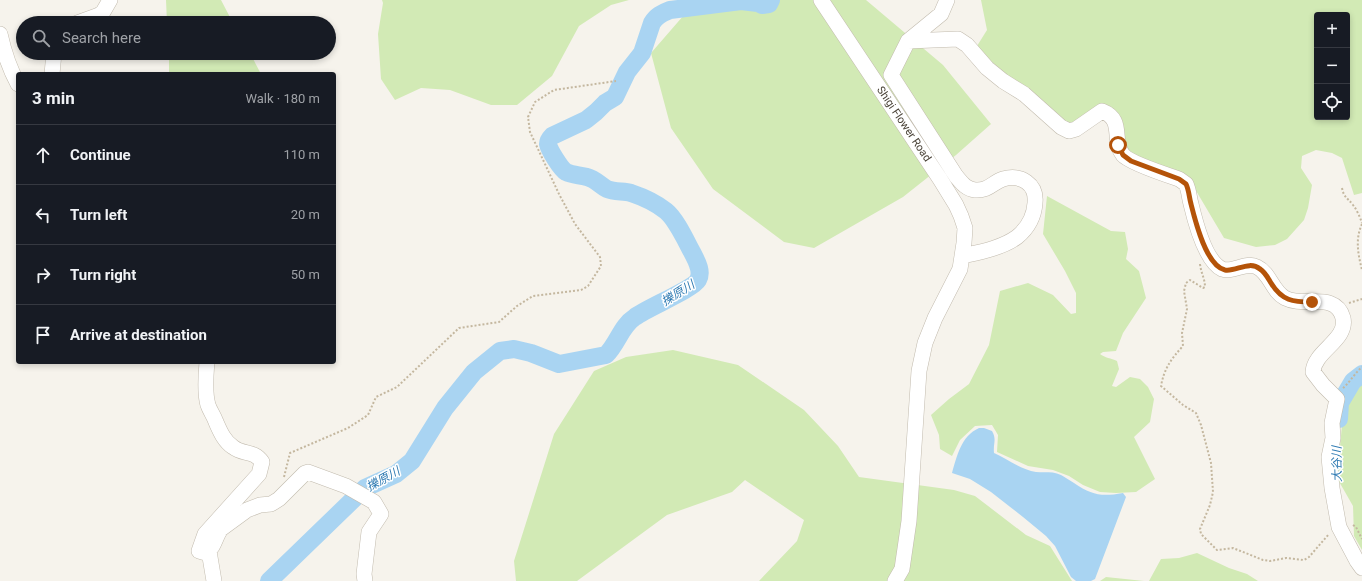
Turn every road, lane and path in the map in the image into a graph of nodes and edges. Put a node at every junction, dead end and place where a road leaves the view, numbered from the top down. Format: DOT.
graph roads {
  1 [pos="110,0"];
  2 [pos="821,0"];
  3 [pos="947,0"];
  4 [pos="96,16"];
  5 [pos="0,34"];
  6 [pos="908,41"];
  7 [pos="53,60"];
  8 [pos="52,72"];
  9 [pos="16,80"];
  10 [pos="616,81"];
  11 [pos="1342,188"];
  12 [pos="1362,224"];
  13 [pos="962,256"];
  14 [pos="1200,259"];
  15 [pos="1362,270"];
  16 [pos="206,366"];
  17 [pos="1362,367"];
  18 [pos="1335,396"];
  19 [pos="284,478"];
  20 [pos="1339,527"];
  21 [pos="1362,539"];
  22 [pos="209,551"];
  23 [pos="1362,568"];
  24 [pos="214,581"];
  25 [pos="365,581"];
  26 [pos="895,581"];
  1 -- 4 [label="street"];
  2 -- 13 [label="street, Shigi Flower Road"];
  3 -- 6 [label="street"];
  5 -- 9 [label="street"];
  6 -- 13 [label="street"];
  6 -- 18 [label="street"];
  7 -- 8 [label="street"];
  10 -- 19 [label="path"];
  11 -- 12 [label="path"];
  12 -- 15 [label="path"];
  13 -- 26 [label="street, Shigi Flower Road"];
  14 -- 20 [label="path"];
  16 -- 22 [label="street"];
  17 -- 18 [label="path"];
  18 -- 20 [label="street"];
  20 -- 21 [label="path"];
  20 -- 23 [label="street"];
  22 -- 24 [label="street"];
  22 -- 25 [label="street"];
}
